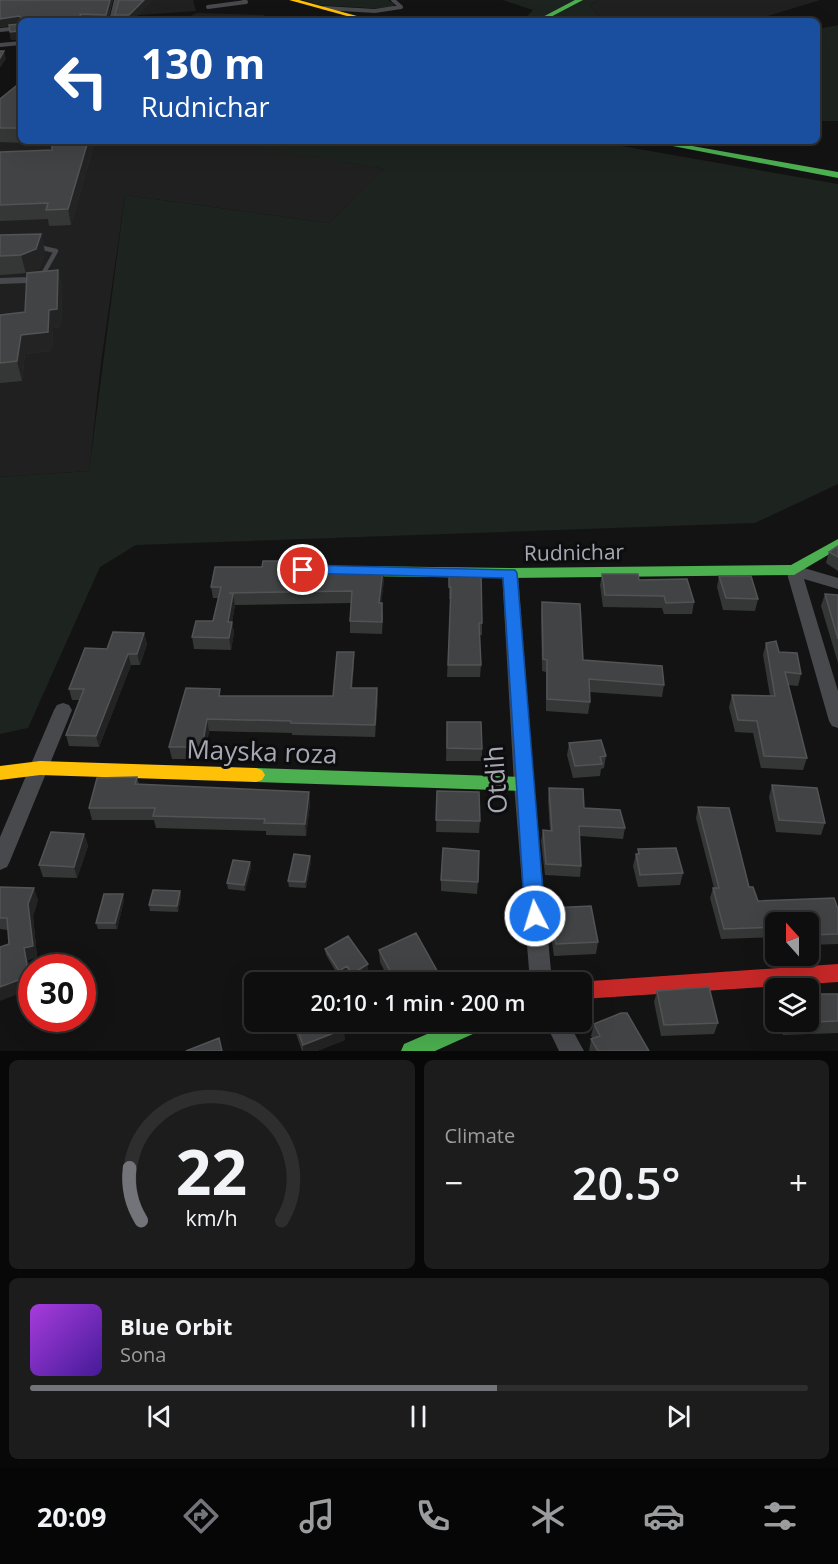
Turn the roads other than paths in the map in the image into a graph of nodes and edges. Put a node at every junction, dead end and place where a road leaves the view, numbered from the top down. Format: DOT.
graph roads {
  1 [pos="117,0"];
  2 [pos="244,0"];
  3 [pos="292,0"];
  4 [pos="393,0"];
  5 [pos="580,0"];
  6 [pos="208,7"];
  7 [pos="321,8"];
  8 [pos="113,18"];
  9 [pos="360,18"];
  10 [pos="544,18"];
  11 [pos="18,28"];
  12 [pos="0,30"];
  13 [pos="18,44"];
  14 [pos="0,45"];
  15 [pos="668,144"];
  16 [pos="838,175"];
  17 [pos="30,246"];
  18 [pos="0,282"];
  19 [pos="838,543"];
  20 [pos="338,570"];
  21 [pos="794,570"];
  22 [pos="510,573"];
  23 [pos="838,585"];
  24 [pos="63,710"];
  25 [pos="838,721"];
  26 [pos="40,768"];
  27 [pos="0,773"];
  28 [pos="524,784"];
  29 [pos="0,861"];
  30 [pos="540,972"];
  31 [pos="838,973"];
  32 [pos="592,989"];
  33 [pos="454,1032"];
  34 [pos="562,1032"];
  35 [pos="411,1051"];
  36 [pos="572,1051"];
  1 -- 8 [label="street"];
  2 -- 6 [label="lane"];
  3 -- 7 [label="street"];
  4 -- 7 [label="lane"];
  5 -- 10 [label="street"];
  7 -- 9 [label="street"];
  11 -- 12 [label="street"];
  13 -- 14 [label="street"];
  15 -- 16 [label="street"];
  17 -- 18 [label="lane"];
  19 -- 21 [label="street"];
  20 -- 22 [label="street, Rudnichar"];
  21 -- 22 [label="street, Rudnichar"];
  21 -- 23 [label="street"];
  21 -- 25 [label="street"];
  22 -- 28 [label="street, Otdih"];
  24 -- 26 [label="street"];
  26 -- 27 [label="street, Mayska roza"];
  26 -- 28 [label="street, Mayska roza"];
  26 -- 29 [label="street"];
  28 -- 30 [label="street, Otdih"];
  31 -- 32 [label="street"];
  33 -- 35 [label="street"];
  34 -- 36 [label="street"];
}
